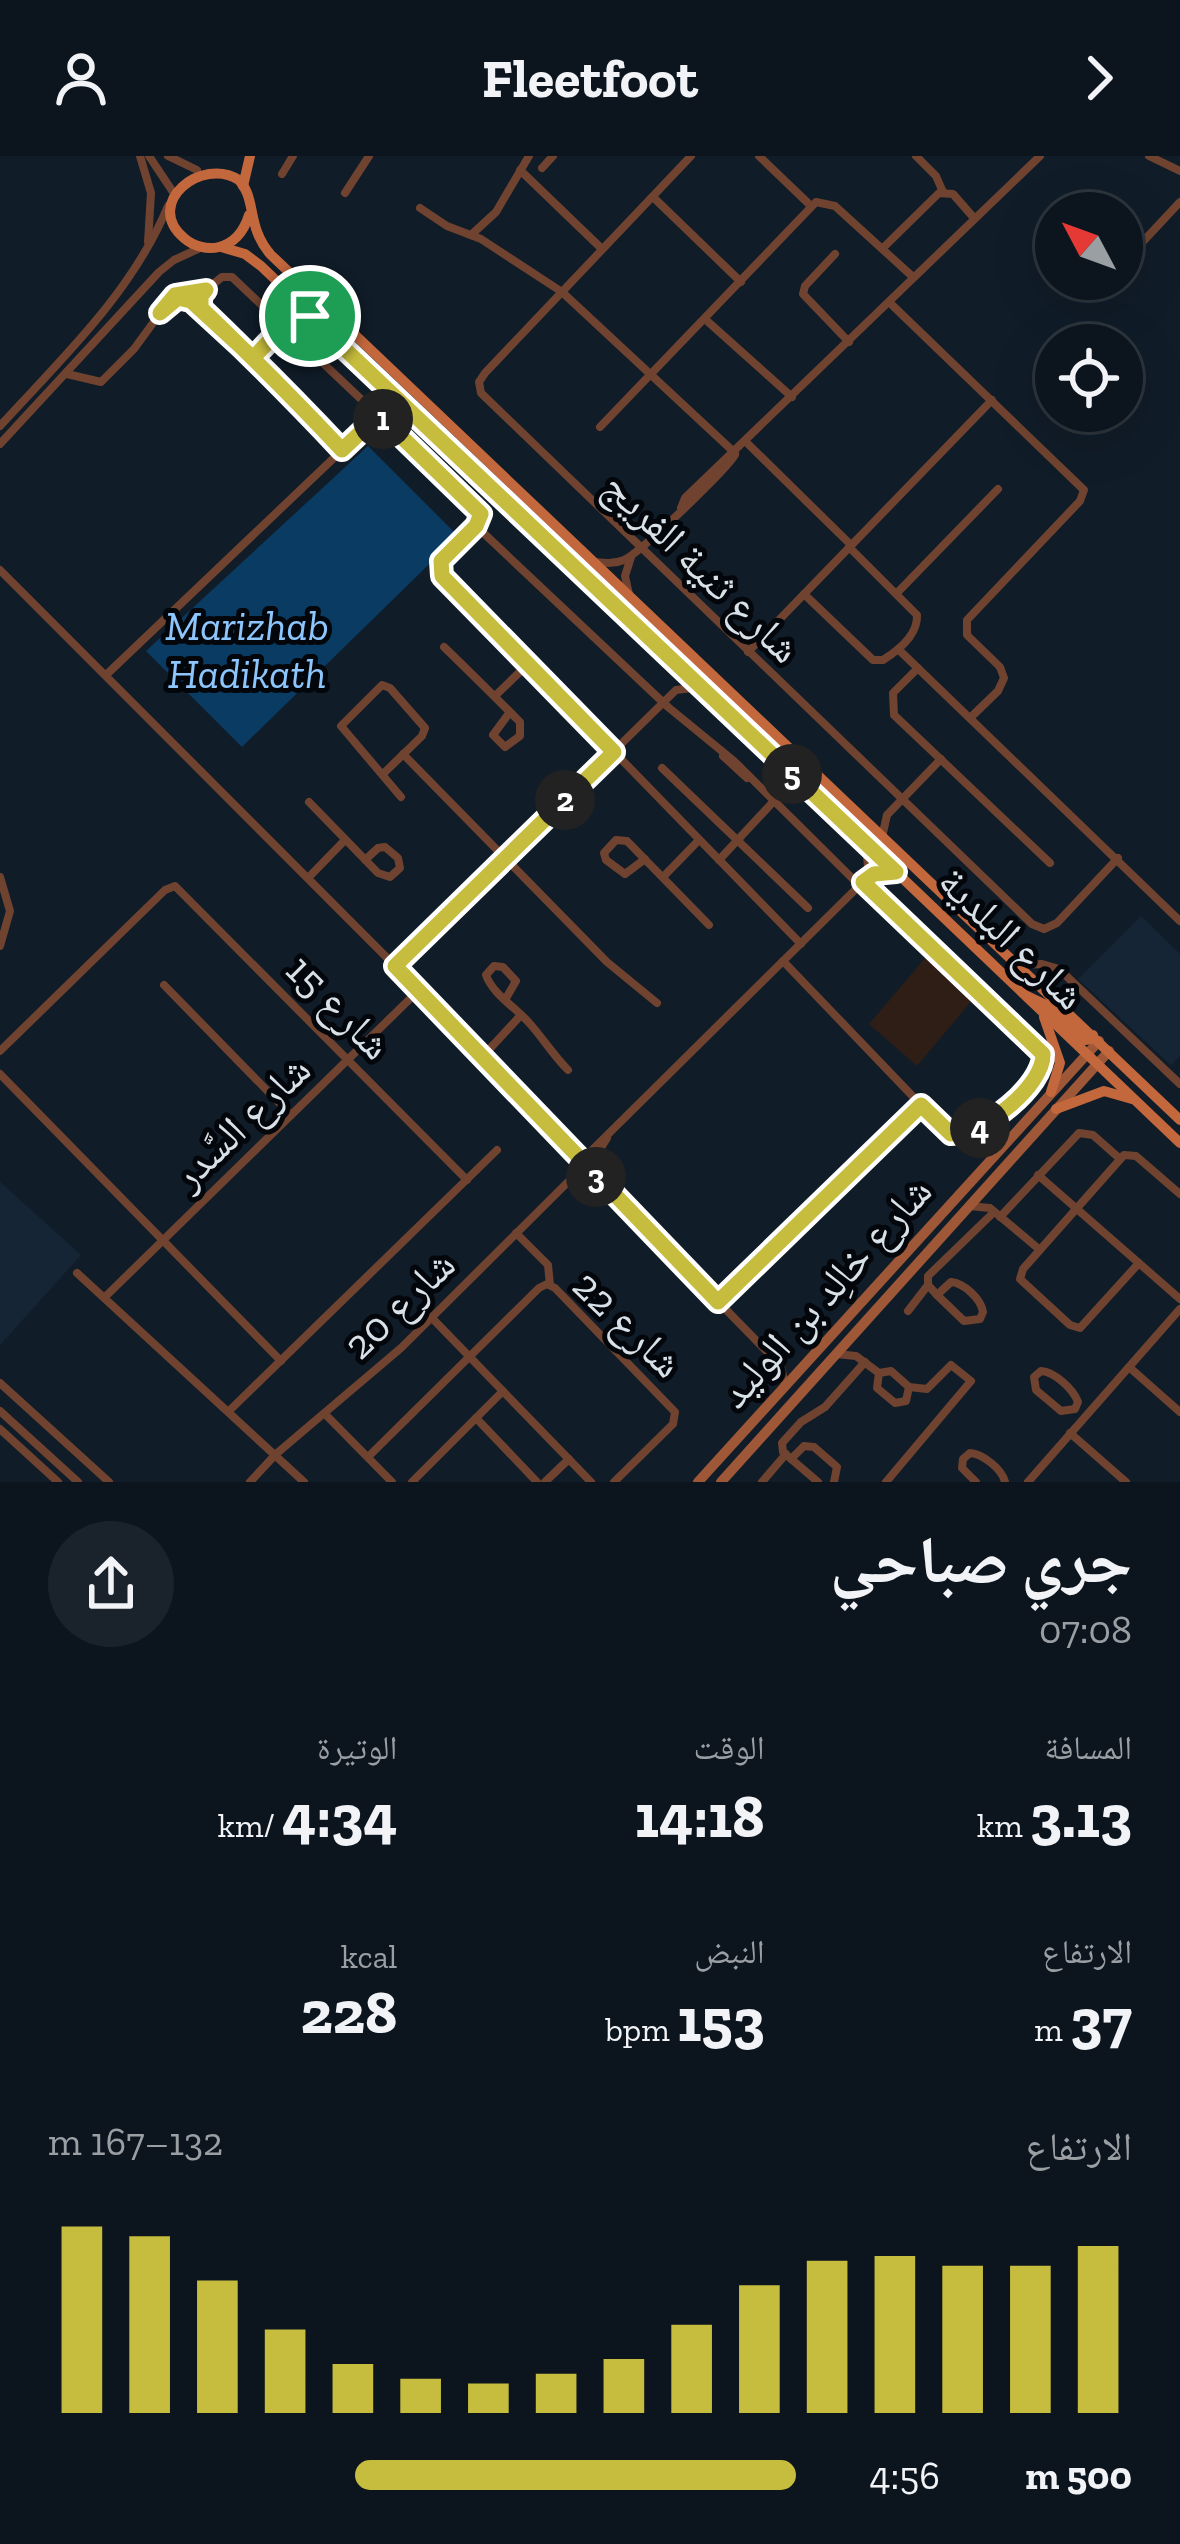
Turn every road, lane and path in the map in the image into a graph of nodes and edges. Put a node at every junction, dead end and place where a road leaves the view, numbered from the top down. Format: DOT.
graph roads {
  1 [pos="145,156"];
  2 [pos="168,156"];
  3 [pos="250,156"];
  4 [pos="292,156"];
  5 [pos="369,156"];
  6 [pos="529,156"];
  7 [pos="554,156"];
  8 [pos="691,156"];
  9 [pos="759,156"];
  10 [pos="916,156"];
  11 [pos="1040,156"];
  12 [pos="1149,156"];
  13 [pos="542,168"];
  14 [pos="197,170"];
  15 [pos="520,170"];
  16 [pos="1180,171"];
  17 [pos="282,174"];
  18 [pos="243,186"];
  19 [pos="944,192"];
  20 [pos="346,193"];
  21 [pos="172,196"];
  22 [pos="653,197"];
  23 [pos="1179,205"];
  24 [pos="810,206"];
  25 [pos="420,208"];
  26 [pos="249,215"];
  27 [pos="974,218"];
  28 [pos="471,235"];
  29 [pos="1143,240"];
  30 [pos="211,247"];
  31 [pos="884,247"];
  32 [pos="602,249"];
  33 [pos="146,252"];
  34 [pos="835,254"];
  35 [pos="914,278"];
  36 [pos="741,282"];
  37 [pos="206,290"];
  38 [pos="562,292"];
  39 [pos="289,293"];
  40 [pos="890,302"];
  41 [pos="201,308"];
  42 [pos="160,313"];
  43 [pos="315,318"];
  44 [pos="706,320"];
  45 [pos="289,321"];
  46 [pos="849,342"];
  47 [pos="253,358"];
  48 [pos="78,360"];
  49 [pos="64,374"];
  50 [pos="651,375"];
  51 [pos="82,377"];
  52 [pos="792,398"];
  53 [pos="992,400"];
  54 [pos="379,415"];
  55 [pos="0,426"];
  56 [pos="600,428"];
  57 [pos="746,442"];
  58 [pos="0,444"];
  59 [pos="342,450"];
  60 [pos="735,453"];
  61 [pos="998,489"];
  62 [pos="476,526"];
  63 [pos="850,546"];
  64 [pos="635,552"];
  65 [pos="590,560"];
  66 [pos="0,569"];
  67 [pos="898,593"];
  68 [pos="804,594"];
  69 [pos="632,600"];
  70 [pos="445,647"];
  71 [pos="898,649"];
  72 [pos="748,652"];
  73 [pos="675,662"];
  74 [pos="528,664"];
  75 [pos="917,668"];
  76 [pos="106,675"];
  77 [pos="701,687"];
  78 [pos="676,690"];
  79 [pos="494,696"];
  80 [pos="664,703"];
  81 [pos="510,712"];
  82 [pos="970,718"];
  83 [pos="614,752"];
  84 [pos="404,754"];
  85 [pos="940,759"];
  86 [pos="662,768"];
  87 [pos="382,774"];
  88 [pos="401,797"];
  89 [pos="902,800"];
  90 [pos="309,802"];
  91 [pos="773,802"];
  92 [pos="886,815"];
  93 [pos="858,816"];
  94 [pos="882,839"];
  95 [pos="346,840"];
  96 [pos="699,840"];
  97 [pos="738,840"];
  98 [pos="866,845"];
  99 [pos="506,858"];
  100 [pos="1118,858"];
  101 [pos="645,859"];
  102 [pos="365,860"];
  103 [pos="719,860"];
  104 [pos="1050,863"];
  105 [pos="896,872"];
  106 [pos="0,877"];
  107 [pos="308,878"];
  108 [pos="663,878"];
  109 [pos="864,881"];
  110 [pos="808,908"];
  111 [pos="1180,921"];
  112 [pos="710,925"];
  113 [pos="801,944"];
  114 [pos="0,946"];
  115 [pos="783,962"];
  116 [pos="1020,965"];
  117 [pos="395,966"];
  118 [pos="164,985"];
  119 [pos="419,990"];
  120 [pos="1024,995"];
  121 [pos="505,1000"];
  122 [pos="657,1003"];
  123 [pos="1043,1014"];
  124 [pos="521,1015"];
  125 [pos="1100,1042"];
  126 [pos="0,1051"];
  127 [pos="484,1055"];
  128 [pos="348,1059"];
  129 [pos="1092,1059"];
  130 [pos="568,1070"];
  131 [pos="0,1074"];
  132 [pos="1180,1084"];
  133 [pos="1051,1092"];
  134 [pos="1135,1100"];
  135 [pos="1180,1102"];
  136 [pos="921,1105"];
  137 [pos="1056,1109"];
  138 [pos="290,1115"];
  139 [pos="1178,1118"];
  140 [pos="1180,1143"];
  141 [pos="497,1150"];
  142 [pos="1120,1159"];
  143 [pos="585,1165"];
  144 [pos="1038,1175"];
  145 [pos="467,1180"];
  146 [pos="986,1188"];
  147 [pos="1180,1194"];
  148 [pos="969,1206"];
  149 [pos="1076,1208"];
  150 [pos="995,1213"];
  151 [pos="516,1233"];
  152 [pos="163,1240"];
  153 [pos="1040,1250"];
  154 [pos="1139,1263"];
  155 [pos="77,1273"];
  156 [pos="550,1285"];
  157 [pos="928,1286"];
  158 [pos="938,1295"];
  159 [pos="105,1297"];
  160 [pos="1180,1299"];
  161 [pos="718,1302"];
  162 [pos="1180,1309"];
  163 [pos="908,1311"];
  164 [pos="431,1317"];
  165 [pos="854,1333"];
  166 [pos="836,1354"];
  167 [pos="469,1357"];
  168 [pos="861,1359"];
  169 [pos="280,1361"];
  170 [pos="781,1366"];
  171 [pos="1129,1367"];
  172 [pos="802,1368"];
  173 [pos="879,1373"];
  174 [pos="0,1383"];
  175 [pos="909,1387"];
  176 [pos="784,1388"];
  177 [pos="502,1391"];
  178 [pos="1075,1409"];
  179 [pos="229,1411"];
  180 [pos="0,1412"];
  181 [pos="1180,1412"];
  182 [pos="325,1414"];
  183 [pos="476,1418"];
  184 [pos="1084,1418"];
  185 [pos="0,1429"];
  186 [pos="1070,1433"];
  187 [pos="276,1454"];
  188 [pos="368,1456"];
  189 [pos="789,1457"];
  190 [pos="83,1459"];
  191 [pos="568,1459"];
  192 [pos="69,1474"];
  193 [pos="58,1482"];
  194 [pos="78,1482"];
  195 [pos="109,1482"];
  196 [pos="250,1482"];
  197 [pos="304,1482"];
  198 [pos="392,1482"];
  199 [pos="412,1482"];
  200 [pos="541,1482"];
  201 [pos="591,1482"];
  202 [pos="614,1482"];
  203 [pos="698,1482"];
  204 [pos="721,1482"];
  205 [pos="762,1482"];
  206 [pos="818,1482"];
  207 [pos="835,1482"];
  208 [pos="886,1482"];
  209 [pos="976,1482"];
  210 [pos="1005,1482"];
  211 [pos="1028,1482"];
  212 [pos="1126,1482"];
  1 -- 21 [label="street"];
  1 -- 33 [label="street"];
  2 -- 14 [label="street"];
  3 -- 18 [label="main road"];
  4 -- 17 [label="street"];
  5 -- 20 [label="street"];
  6 -- 15 [label="street"];
  7 -- 13 [label="street"];
  8 -- 22 [label="street, شارع ثنية الفريج"];
  9 -- 24 [label="street"];
  10 -- 19 [label="street"];
  11 -- 27 [label="street"];
  12 -- 16 [label="street"];
  14 -- 18 [label="main road"];
  14 -- 21 [label="main road"];
  15 -- 28 [label="street"];
  15 -- 32 [label="street"];
  18 -- 26 [label="main road"];
  19 -- 27 [label="street"];
  19 -- 31 [label="street"];
  21 -- 30 [label="main road"];
  21 -- 33 [label="street"];
  22 -- 32 [label="street, شارع ثنية الفريج"];
  22 -- 36 [label="street"];
  23 -- 29 [label="street"];
  24 -- 31 [label="street"];
  24 -- 36 [label="street"];
  25 -- 28 [label="street"];
  26 -- 30 [label="main road"];
  26 -- 65 [label="main road, شارع البلدية"];
  27 -- 35 [label="street"];
  28 -- 38 [label="street"];
  30 -- 39 [label="main road, شارع البلدية"];
  30 -- 48 [label="street"];
  31 -- 35 [label="street"];
  32 -- 38 [label="street, شارع ثنية الفريج"];
  33 -- 55 [label="street"];
  34 -- 46 [label="street"];
  35 -- 40 [label="street"];
  36 -- 44 [label="street"];
  37 -- 41 [label="street"];
  37 -- 42 [label="street"];
  37 -- 45 [label="street"];
  38 -- 50 [label="street"];
  38 -- 64 [label="street, شارع ثنية الفريج"];
  39 -- 43 [label="main road, شارع البلدية"];
  39 -- 45 [label="street"];
  40 -- 46 [label="street"];
  40 -- 53 [label="street"];
  41 -- 42 [label="street"];
  41 -- 47 [label="street"];
  42 -- 51 [label="street"];
  43 -- 45 [label="street"];
  43 -- 73 [label="main road, شارع البلدية"];
  44 -- 50 [label="street"];
  44 -- 52 [label="street"];
  45 -- 47 [label="street"];
  45 -- 54 [label="street"];
  46 -- 52 [label="street"];
  47 -- 59 [label="street"];
  48 -- 49 [label="street"];
  48 -- 51 [label="street"];
  49 -- 51 [label="street"];
  49 -- 58 [label="street"];
  50 -- 56 [label="street"];
  50 -- 60 [label="street"];
  52 -- 57 [label="street"];
  53 -- 63 [label="street"];
  53 -- 82 [label="street"];
  54 -- 59 [label="street"];
  54 -- 62 [label="street"];
  57 -- 60 [label="street"];
  57 -- 63 [label="street"];
  59 -- 76 [label="street"];
  60 -- 64 [label="street"];
  61 -- 67 [label="street"];
  62 -- 74 [label="street"];
  62 -- 80 [label="street"];
  63 -- 67 [label="street"];
  63 -- 68 [label="street"];
  64 -- 65 [label="street"];
  64 -- 69 [label="street"];
  64 -- 72 [label="street, شارع ثنية الفريج"];
  65 -- 69 [label="main road, شارع البلدية"];
  66 -- 76 [label="street"];
  67 -- 71 [label="street"];
  68 -- 71 [label="street"];
  68 -- 72 [label="street"];
  69 -- 93 [label="main road, شارع البلدية"];
  70 -- 79 [label="street"];
  71 -- 75 [label="street"];
  72 -- 89 [label="street, شارع ثنية الفريج"];
  73 -- 77 [label="main road, شارع البلدية"];
  73 -- 78 [label="street"];
  74 -- 79 [label="street"];
  74 -- 83 [label="street"];
  75 -- 82 [label="street"];
  75 -- 85 [label="street"];
  76 -- 107 [label="street"];
  77 -- 78 [label="street"];
  77 -- 98 [label="main road, شارع البلدية"];
  78 -- 80 [label="street"];
  79 -- 81 [label="street"];
  80 -- 83 [label="street"];
  80 -- 91 [label="street"];
  81 -- 81 [label="street"];
  82 -- 100 [label="street"];
  83 -- 96 [label="street"];
  83 -- 99 [label="street"];
  84 -- 87 [label="street"];
  84 -- 87 [label="street"];
  84 -- 99 [label="street"];
  85 -- 89 [label="street"];
  85 -- 104 [label="street"];
  86 -- 97 [label="street"];
  87 -- 88 [label="street"];
  89 -- 92 [label="street"];
  89 -- 100 [label="street, شارع ثنية الفريج"];
  90 -- 95 [label="street"];
  91 -- 97 [label="street"];
  91 -- 109 [label="street"];
  92 -- 93 [label="street"];
  92 -- 94 [label="street"];
  93 -- 94 [label="main road, شارع البلدية"];
  94 -- 116 [label="main road, شارع البلدية"];
  95 -- 102 [label="street"];
  95 -- 107 [label="street"];
  96 -- 103 [label="street"];
  96 -- 108 [label="street"];
  97 -- 103 [label="street"];
  97 -- 110 [label="street"];
  98 -- 105 [label="main road, شارع البلدية"];
  98 -- 109 [label="street"];
  99 -- 117 [label="street"];
  99 -- 122 [label="street"];
  100 -- 111 [label="street"];
  101 -- 101 [label="street"];
  101 -- 108 [label="street"];
  102 -- 102 [label="street"];
  103 -- 113 [label="street"];
  105 -- 109 [label="street"];
  105 -- 120 [label="main road, شارع البلدية"];
  106 -- 114 [label="street"];
  107 -- 117 [label="street"];
  108 -- 112 [label="street"];
  109 -- 113 [label="street, شارع 20"];
  109 -- 136 [label="street"];
  113 -- 115 [label="street, شارع 20"];
  115 -- 136 [label="street"];
  115 -- 143 [label="street, شارع 20"];
  116 -- 125 [label="main road, شارع البلدية"];
  116 -- 132 [label="street"];
  117 -- 119 [label="street"];
  118 -- 138 [label="street"];
  119 -- 127 [label="street"];
  119 -- 128 [label="street, شارع السَّدر"];
  120 -- 123 [label="main road, شارع البلدية"];
  120 -- 125 [label="main road"];
  121 -- 121 [label="street"];
  121 -- 124 [label="street"];
  123 -- 129 [label="main road, شارع البلدية"];
  123 -- 133 [label="main road"];
  124 -- 127 [label="street"];
  124 -- 130 [label="street"];
  125 -- 129 [label="street, شارع خالِد بن الوليد"];
  125 -- 139 [label="main road, شارع البلدية"];
  126 -- 128 [label="street, شارع 15"];
  127 -- 143 [label="street"];
  128 -- 138 [label="street, شارع السَّدر"];
  128 -- 145 [label="street, شارع 15"];
  129 -- 133 [label="street, شارع خالِد بن الوليد"];
  129 -- 134 [label="main road, شارع البلدية"];
  129 -- 137 [label="street, شارع خالِد بن الوليد"];
  131 -- 152 [label="street"];
  133 -- 172 [label="street, شارع خالِد بن الوليد"];
  134 -- 137 [label="main road"];
  134 -- 140 [label="main road, شارع البلدية"];
  135 -- 139 [label="street"];
  136 -- 161 [label="street"];
  137 -- 146 [label="street, شارع خالِد بن الوليد"];
  138 -- 152 [label="street, شارع السَّدر"];
  141 -- 145 [label="street"];
  142 -- 144 [label="street"];
  142 -- 147 [label="street"];
  142 -- 149 [label="street"];
  143 -- 151 [label="street, شارع 20"];
  143 -- 161 [label="street"];
  144 -- 149 [label="street"];
  144 -- 150 [label="street"];
  145 -- 169 [label="street"];
  146 -- 148 [label="street, شارع خالِد بن الوليد"];
  146 -- 150 [label="street"];
  148 -- 150 [label="street"];
  148 -- 165 [label="street, شارع خالِد بن الوليد"];
  149 -- 153 [label="street"];
  149 -- 154 [label="street"];
  150 -- 153 [label="street"];
  150 -- 157 [label="street"];
  151 -- 156 [label="street"];
  151 -- 164 [label="street, شارع 20"];
  152 -- 159 [label="street, شارع السَّدر"];
  152 -- 169 [label="street"];
  153 -- 154 [label="street"];
  154 -- 160 [label="street"];
  155 -- 159 [label="street"];
  156 -- 167 [label="street, شارع 22"];
  156 -- 202 [label="street, شارع 22"];
  157 -- 158 [label="street"];
  157 -- 163 [label="street"];
  158 -- 158 [label="street"];
  159 -- 179 [label="street"];
  161 -- 170 [label="street"];
  162 -- 171 [label="street"];
  164 -- 167 [label="street"];
  164 -- 182 [label="street, شارع 20"];
  165 -- 166 [label="street, شارع خالِد بن الوليد"];
  165 -- 168 [label="street"];
  166 -- 168 [label="street"];
  166 -- 204 [label="street, شارع خالِد بن الوليد"];
  167 -- 177 [label="street"];
  167 -- 188 [label="street, شارع 22"];
  168 -- 173 [label="street"];
  168 -- 189 [label="street"];
  169 -- 179 [label="street"];
  170 -- 172 [label="street"];
  170 -- 176 [label="street"];
  171 -- 181 [label="street"];
  171 -- 184 [label="street"];
  172 -- 176 [label="street, شارع خالِد بن الوليد"];
  173 -- 175 [label="street"];
  173 -- 175 [label="street"];
  174 -- 190 [label="street"];
  175 -- 208 [label="street"];
  176 -- 203 [label="street, شارع خالِد بن الوليد"];
  177 -- 183 [label="street"];
  177 -- 191 [label="street"];
  178 -- 178 [label="street"];
  178 -- 184 [label="street"];
  179 -- 187 [label="street"];
  180 -- 192 [label="street"];
  182 -- 187 [label="street, شارع 20"];
  182 -- 188 [label="street"];
  183 -- 199 [label="street"];
  183 -- 200 [label="street"];
  184 -- 186 [label="street"];
  185 -- 193 [label="street"];
  186 -- 211 [label="street"];
  186 -- 212 [label="street"];
  187 -- 196 [label="street, شارع 20"];
  187 -- 197 [label="street"];
  188 -- 198 [label="street"];
  189 -- 205 [label="street"];
  189 -- 206 [label="street"];
  189 -- 207 [label="street"];
  190 -- 192 [label="street"];
  190 -- 195 [label="street"];
  191 -- 200 [label="street"];
  191 -- 201 [label="street"];
  192 -- 194 [label="street"];
  209 -- 210 [label="street"];
}
